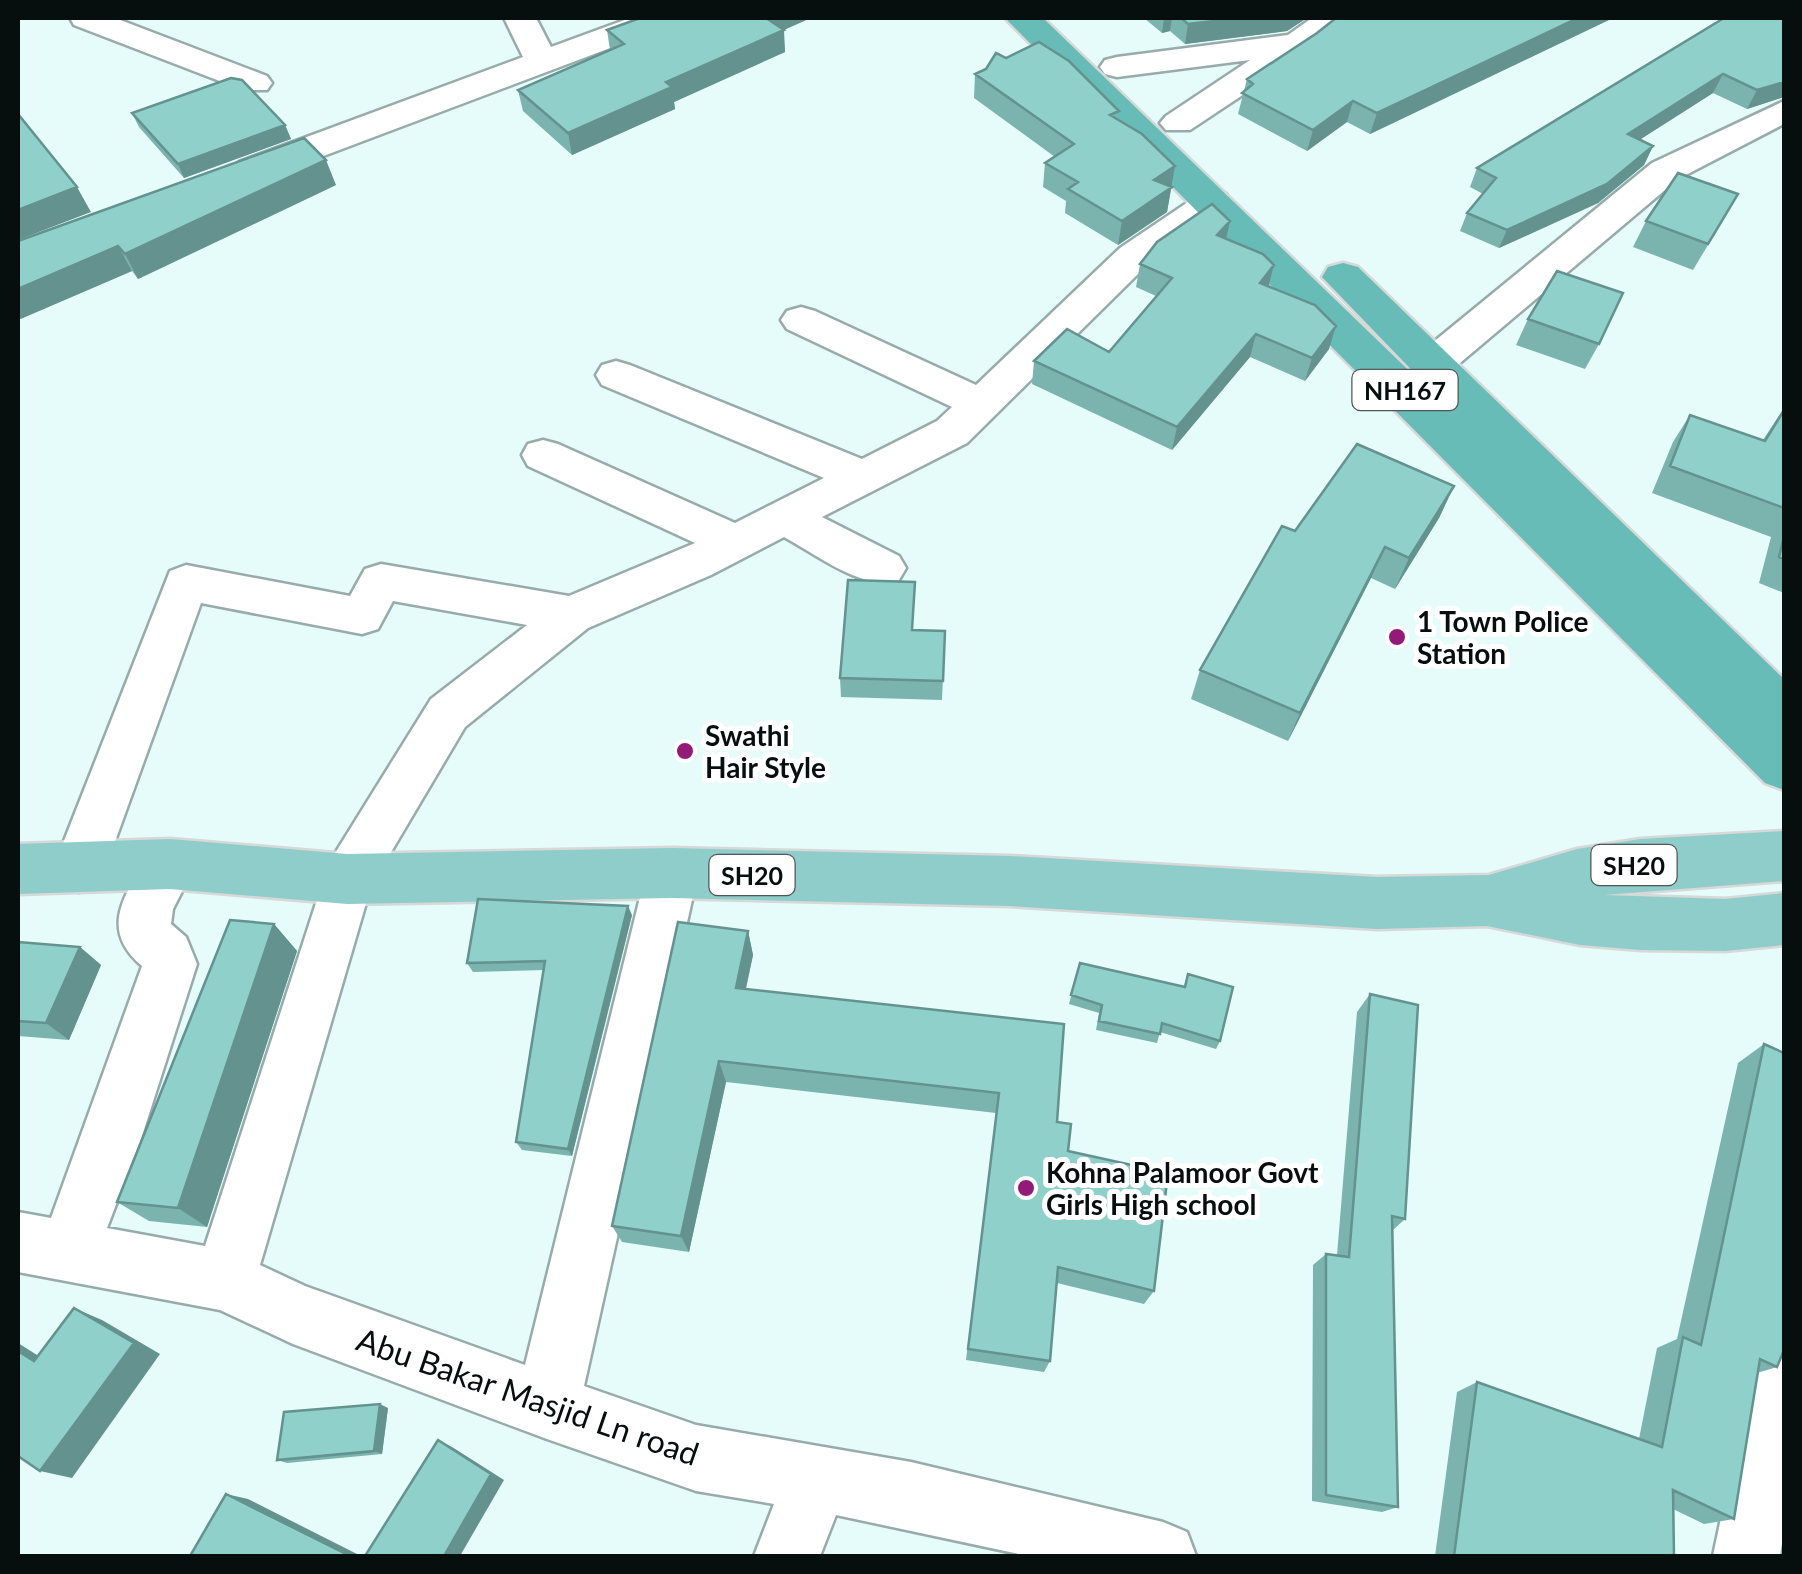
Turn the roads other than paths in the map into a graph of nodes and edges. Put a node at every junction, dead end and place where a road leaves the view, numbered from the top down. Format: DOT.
graph roads {
  1 [pos="86,18"];
  2 [pos="520,18"];
  3 [pos="659,18"];
  4 [pos="1023,18"];
  5 [pos="1068,18"];
  6 [pos="1333,18"];
  7 [pos="1297,44"];
  8 [pos="542,62"];
  9 [pos="1117,67"];
  10 [pos="255,83"];
  11 [pos="1784,111"];
  12 [pos="1178,124"];
  13 [pos="215,184"];
  14 [pos="1213,202"];
  15 [pos="801,320"];
  16 [pos="1434,364"];
  17 [pos="616,375"];
  18 [pos="981,404"];
  19 [pos="543,455"];
  20 [pos="862,477"];
  21 [pos="784,518"];
  22 [pos="736,542"];
  23 [pos="883,568"];
  24 [pos="572,616"];
  25 [pos="1784,712"];
  26 [pos="1784,767"];
  27 [pos="1784,856"];
  28 [pos="170,864"];
  29 [pos="18,868"];
  30 [pos="79,869"];
  31 [pos="672,873"];
  32 [pos="346,879"];
  33 [pos="1487,900"];
  34 [pos="1784,918"];
  35 [pos="43,1246"];
  36 [pos="224,1280"];
  37 [pos="1784,1371"];
  38 [pos="547,1407"];
  39 [pos="817,1477"];
  40 [pos="787,1556"];
  41 [pos="1163,1556"];
  42 [pos="1746,1556"];
  1 -- 10 [label="street"];
  2 -- 8 [label="street"];
  3 -- 8 [label="street"];
  4 -- 14 [label="highway, NH167"];
  5 -- 9 [label="highway, NH167"];
  6 -- 7 [label="street"];
  7 -- 9 [label="street"];
  7 -- 12 [label="street"];
  8 -- 13 [label="street"];
  9 -- 12 [label="highway, NH167"];
  11 -- 16 [label="street"];
  12 -- 16 [label="highway, NH167"];
  14 -- 18 [label="street"];
  14 -- 26 [label="highway, NH167"];
  15 -- 18 [label="street"];
  16 -- 25 [label="highway, NH167"];
  17 -- 20 [label="street"];
  18 -- 20 [label="street"];
  19 -- 22 [label="street"];
  20 -- 21 [label="street"];
  21 -- 22 [label="street"];
  21 -- 23 [label="street"];
  22 -- 24 [label="street"];
  24 -- 30 [label="street"];
  24 -- 32 [label="street"];
  27 -- 33 [label="main road, SH20"];
  28 -- 30 [label="main road, SH20"];
  28 -- 32 [label="main road, SH20"];
  28 -- 35 [label="street"];
  29 -- 30 [label="main road, SH20"];
  31 -- 32 [label="main road, SH20"];
  31 -- 33 [label="main road, SH20"];
  31 -- 38 [label="street"];
  32 -- 36 [label="street"];
  33 -- 34 [label="main road, SH20"];
  35 -- 36 [label="street, Abu Bakar Masjid Ln road"];
  36 -- 38 [label="street, Abu Bakar Masjid Ln road"];
  37 -- 42 [label="street"];
  38 -- 39 [label="street, Abu Bakar Masjid Ln road"];
  39 -- 40 [label="street"];
  39 -- 41 [label="street, Abu Bakar Masjid Ln road"];
}
